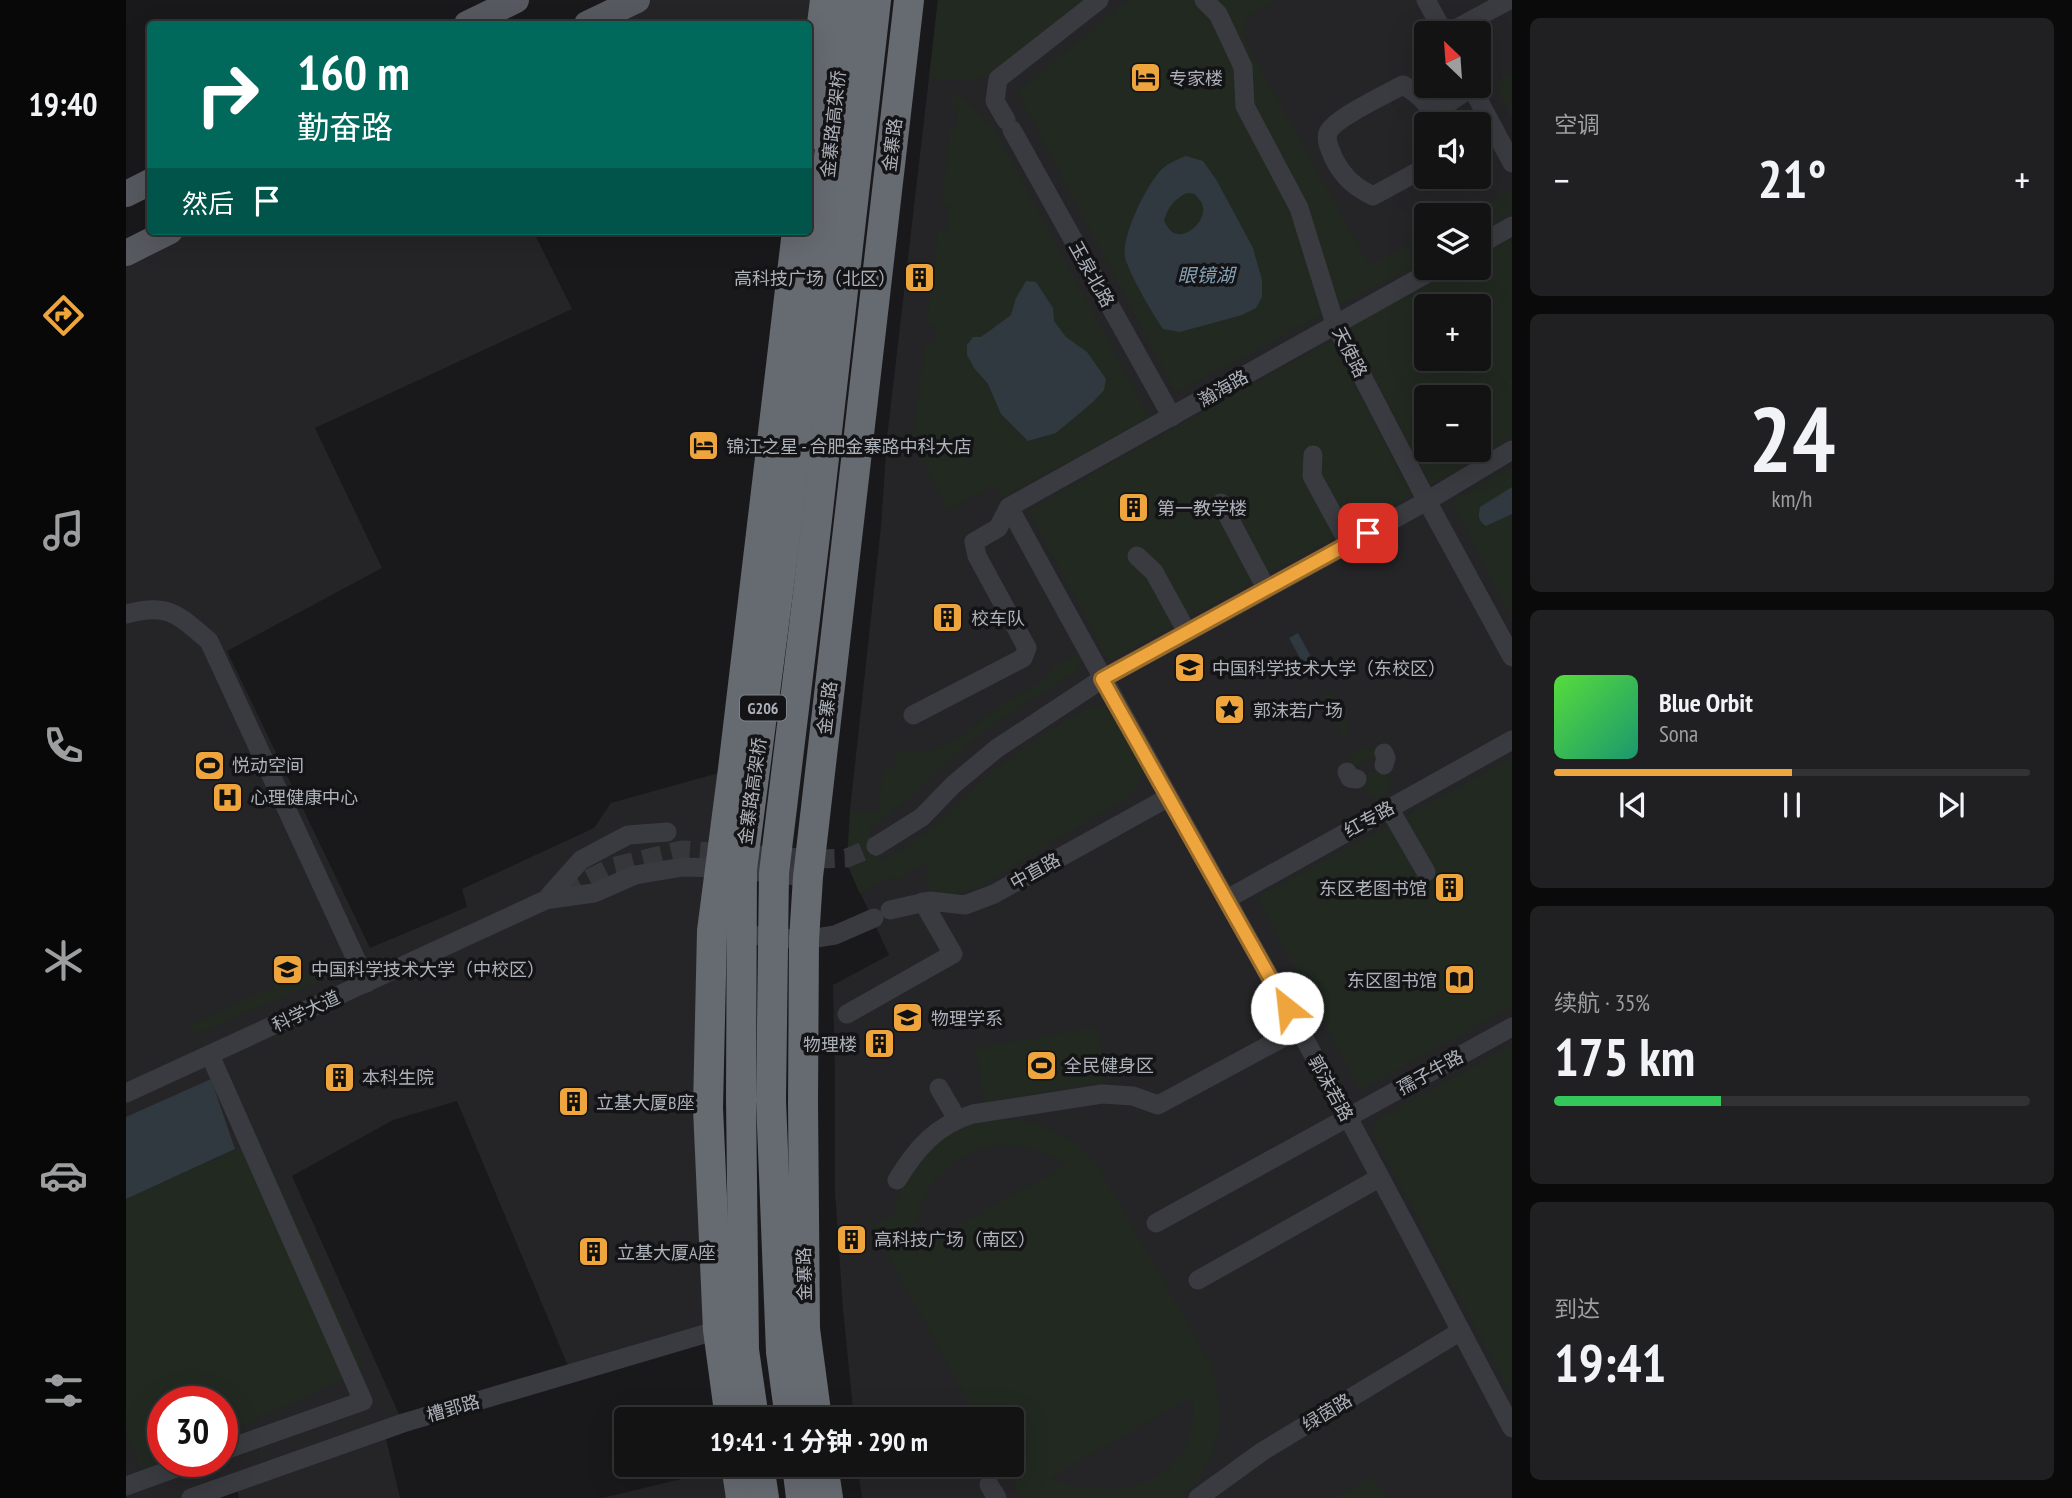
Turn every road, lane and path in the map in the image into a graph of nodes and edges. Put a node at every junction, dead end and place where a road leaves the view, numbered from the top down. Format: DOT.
graph roads {
  1 [pos="516,0"];
  2 [pos="637,0"];
  3 [pos="825,0"];
  4 [pos="847,0"];
  5 [pos="876,0"];
  6 [pos="909,0"];
  7 [pos="1099,0"];
  8 [pos="1204,0"];
  9 [pos="1426,0"];
  10 [pos="1509,0"];
  11 [pos="473,21"];
  12 [pos="593,21"];
  13 [pos="1439,21"];
  14 [pos="1469,21"];
  15 [pos="1459,98"];
  16 [pos="1478,98"];
  17 [pos="812,104"];
  18 [pos="1431,112"];
  19 [pos="1444,112"];
  20 [pos="1512,163"];
  21 [pos="1414,174"];
  22 [pos="147,184"];
  23 [pos="126,194"];
  24 [pos="1512,226"];
  25 [pos="162,235"];
  26 [pos="797,235"];
  27 [pos="1491,237"];
  28 [pos="126,253"];
  29 [pos="1415,280"];
  30 [pos="1335,324"];
  31 [pos="1172,416"];
  32 [pos="1512,450"];
  33 [pos="1312,455"];
  34 [pos="1427,501"];
  35 [pos="1221,503"];
  36 [pos="1009,507"];
  37 [pos="1349,544"];
  38 [pos="1137,555"];
  39 [pos="1266,588"];
  40 [pos="126,614"];
  41 [pos="1187,632"];
  42 [pos="1512,657"];
  43 [pos="1102,679"];
  44 [pos="913,715"];
  45 [pos="1512,740"];
  46 [pos="1170,797"];
  47 [pos="1389,808"];
  48 [pos="667,832"];
  49 [pos="876,846"];
  50 [pos="719,868"];
  51 [pos="1426,872"];
  52 [pos="808,877"];
  53 [pos="555,896"];
  54 [pos="1227,899"];
  55 [pos="923,902"];
  56 [pos="712,931"];
  57 [pos="804,940"];
  58 [pos="367,983"];
  59 [pos="847,1014"];
  60 [pos="1512,1027"];
  61 [pos="1299,1029"];
  62 [pos="210,1055"];
  63 [pos="939,1088"];
  64 [pos="126,1093"];
  65 [pos="1348,1117"];
  66 [pos="957,1119"];
  67 [pos="1379,1178"];
  68 [pos="897,1180"];
  69 [pos="1156,1223"];
  70 [pos="1198,1280"];
  71 [pos="718,1330"];
  72 [pos="1461,1331"];
  73 [pos="728,1407"];
  74 [pos="752,1407"];
  75 [pos="788,1407"];
  76 [pos="815,1407"];
  77 [pos="1512,1428"];
  78 [pos="238,1445"];
  79 [pos="151,1477"];
  80 [pos="738,1477"];
  81 [pos="761,1477"];
  82 [pos="798,1477"];
  83 [pos="825,1477"];
  84 [pos="126,1486"];
  85 [pos="191,1498"];
  86 [pos="741,1498"];
  87 [pos="764,1498"];
  88 [pos="801,1498"];
  89 [pos="828,1498"];
  90 [pos="1198,1498"];
  1 -- 11 [label="main road"];
  2 -- 12 [label="main road"];
  3 -- 17 [label="highway"];
  4 -- 74 [label="highway, 金寨路高架桥 / G206, bridge"];
  5 -- 75 [label="highway, 金寨路高架桥, bridge"];
  6 -- 52 [label="highway, 金寨路"];
  7 -- 31 [label="street, 玉泉北路"];
  8 -- 30 [label="street, 天使路"];
  9 -- 13 [label="street"];
  10 -- 14 [label="street"];
  15 -- 19 [label="street"];
  16 -- 20 [label="street"];
  18 -- 21 [label="street"];
  22 -- 23 [label="main road"];
  24 -- 27 [label="street"];
  25 -- 28 [label="main road"];
  26 -- 50 [label="highway"];
  29 -- 30 [label="street, 瀚海路"];
  30 -- 31 [label="street, 瀚海路"];
  30 -- 34 [label="street, 天使路"];
  31 -- 36 [label="street, 瀚海路"];
  32 -- 34 [label="street"];
  33 -- 37 [label="street"];
  34 -- 37 [label="street"];
  34 -- 42 [label="street, 天使路"];
  35 -- 39 [label="street"];
  36 -- 43 [label="street, 郭沫若路"];
  36 -- 44 [label="street"];
  37 -- 39 [label="street"];
  38 -- 41 [label="street"];
  39 -- 41 [label="street"];
  40 -- 58 [label="street"];
  41 -- 43 [label="street"];
  43 -- 46 [label="street, 郭沫若路"];
  43 -- 49 [label="street"];
  45 -- 47 [label="street, 红专路"];
  46 -- 54 [label="street, 郭沫若路"];
  46 -- 55 [label="street, 中直路"];
  47 -- 51 [label="street"];
  47 -- 54 [label="street, 红专路"];
  48 -- 53 [label="street"];
  50 -- 52 [label="street"];
  50 -- 53 [label="street"];
  50 -- 56 [label="highway"];
  52 -- 57 [label="highway, 金寨路"];
  53 -- 58 [label="street, 科学大道"];
  54 -- 61 [label="street, 郭沫若路"];
  55 -- 57 [label="street, 中直路"];
  55 -- 59 [label="street"];
  56 -- 57 [label="street, 中直路"];
  56 -- 71 [label="highway"];
  57 -- 76 [label="highway, 金寨路"];
  58 -- 62 [label="street, 科学大道"];
  60 -- 65 [label="street, 孺子牛路"];
  61 -- 65 [label="street, 郭沫若路"];
  61 -- 66 [label="street"];
  62 -- 64 [label="street, 科学大道"];
  62 -- 78 [label="street"];
  63 -- 66 [label="street"];
  65 -- 67 [label="street, 郭沫若路"];
  65 -- 69 [label="street, 孺子牛路"];
  66 -- 68 [label="street"];
  67 -- 70 [label="street"];
  67 -- 72 [label="street, 郭沫若路"];
  71 -- 73 [label="highway"];
  71 -- 85 [label="street, 槽郢路"];
  72 -- 77 [label="street, 郭沫若路"];
  72 -- 90 [label="street, 绿茵路"];
  79 -- 84 [label="street"];
  80 -- 86 [label="highway"];
  81 -- 87 [label="highway"];
  82 -- 88 [label="highway"];
  83 -- 89 [label="highway"];
}
